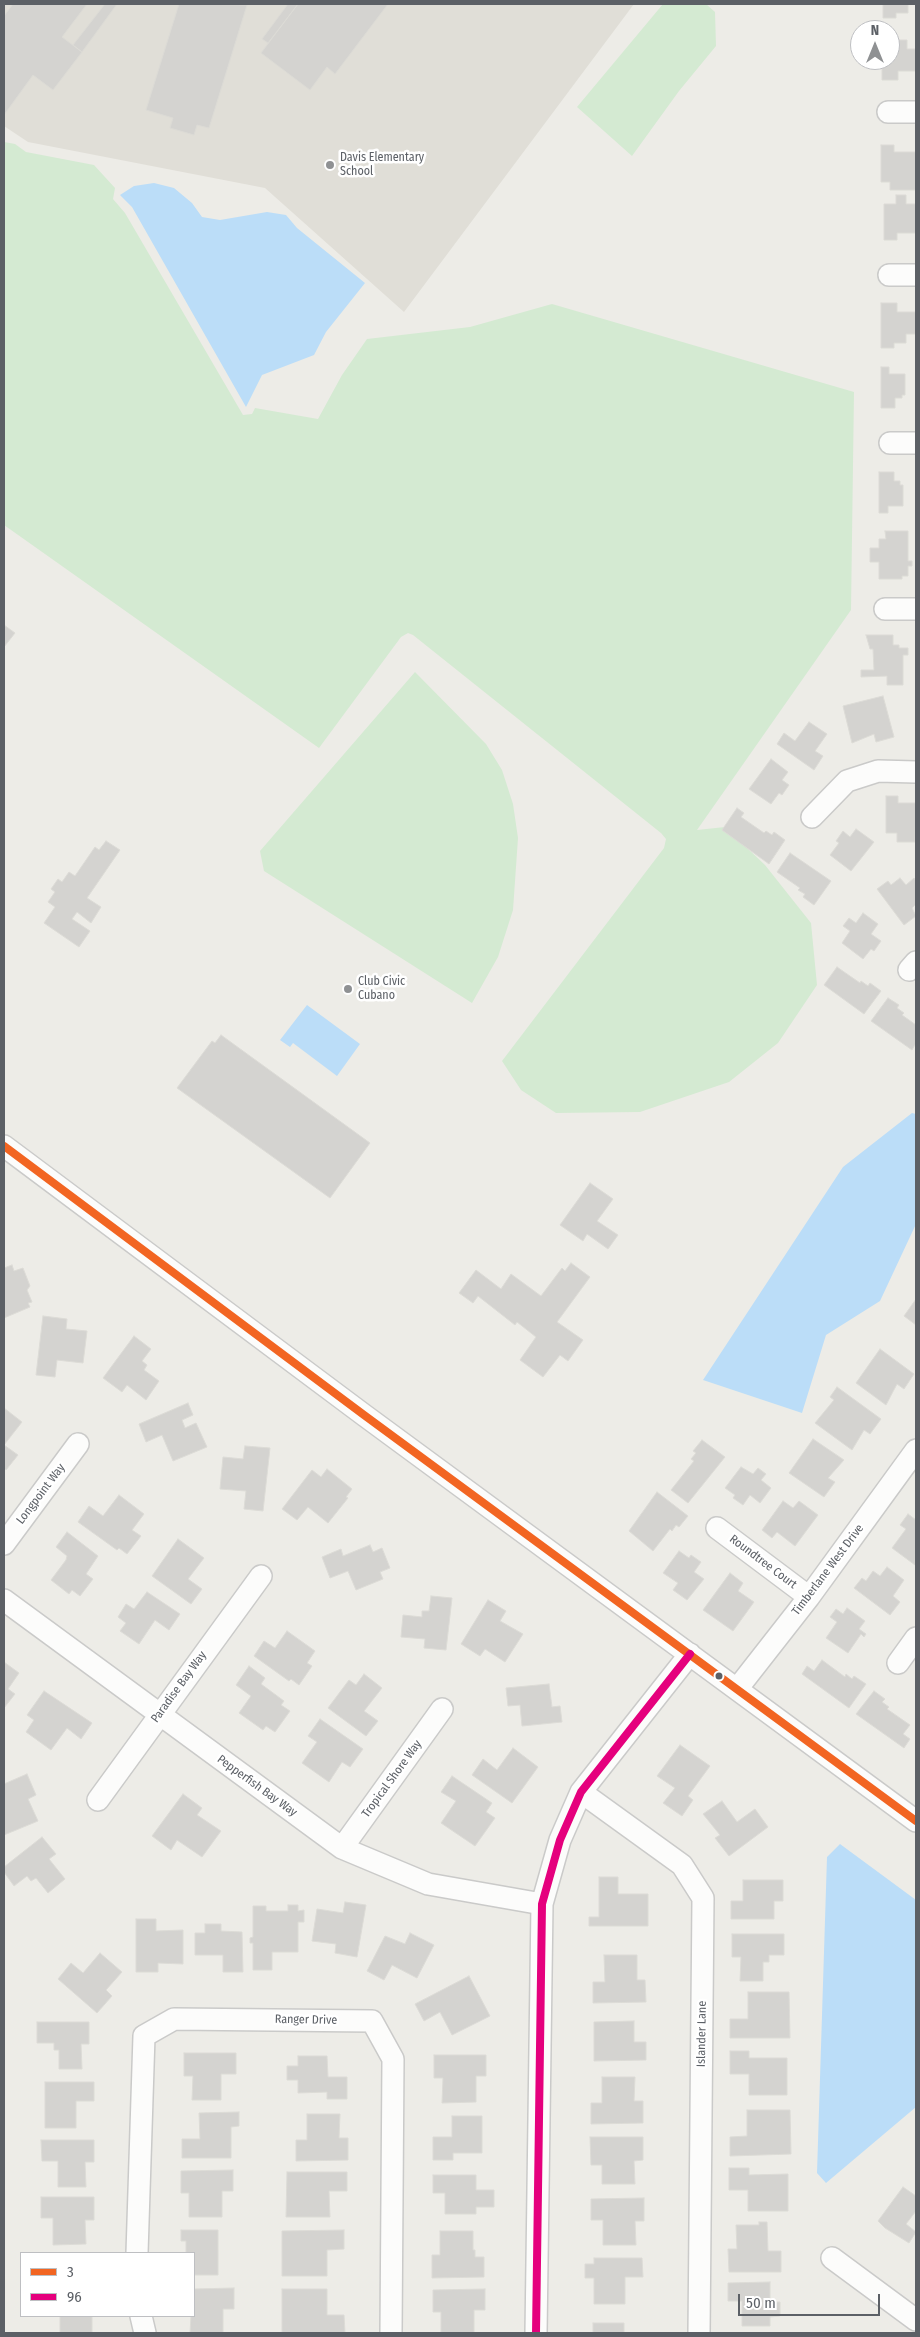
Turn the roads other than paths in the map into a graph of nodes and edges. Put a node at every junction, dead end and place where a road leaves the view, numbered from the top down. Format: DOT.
graph roads {
  1 [pos="888,112"];
  2 [pos="916,112"];
  3 [pos="889,275"];
  4 [pos="916,275"];
  5 [pos="890,443"];
  6 [pos="916,443"];
  7 [pos="885,609"];
  8 [pos="916,609"];
  9 [pos="916,772"];
  10 [pos="812,817"];
  11 [pos="4,1146"];
  12 [pos="78,1444"];
  13 [pos="916,1450"];
  14 [pos="910,1474"];
  15 [pos="717,1528"];
  16 [pos="4,1544"];
  17 [pos="261,1576"];
  18 [pos="809,1597"];
  19 [pos="4,1600"];
  20 [pos="916,1638"];
  21 [pos="690,1654"];
  22 [pos="898,1663"];
  23 [pos="736,1689"];
  24 [pos="442,1709"];
  25 [pos="159,1714"];
  26 [pos="581,1792"];
  27 [pos="98,1800"];
  28 [pos="916,1820"];
  29 [pos="342,1848"];
  30 [pos="542,1904"];
  31 [pos="137,2252"];
  32 [pos="832,2258"];
  33 [pos="141,2317"];
  34 [pos="916,2320"];
  35 [pos="145,2333"];
  36 [pos="391,2333"];
  37 [pos="536,2333"];
  38 [pos="698,2333"];
  1 -- 2 [label="street"];
  3 -- 4 [label="street"];
  5 -- 6 [label="street"];
  7 -- 8 [label="street"];
  9 -- 10 [label="street"];
  11 -- 21 [label="street"];
  12 -- 16 [label="street, Longpoint Way"];
  13 -- 14 [label="street, Timberlane West Drive"];
  14 -- 18 [label="street, Timberlane West Drive"];
  15 -- 18 [label="street, Roundtree Court"];
  17 -- 25 [label="street, Paradise Bay Way"];
  18 -- 23 [label="street, Timberlane West Drive"];
  19 -- 25 [label="street, Pepperfish Bay Way"];
  20 -- 22 [label="street"];
  21 -- 23 [label="street"];
  21 -- 26 [label="street"];
  23 -- 28 [label="street"];
  24 -- 29 [label="street, Tropical Shore Way"];
  25 -- 27 [label="street, Paradise Bay Way"];
  25 -- 29 [label="street, Pepperfish Bay Way"];
  26 -- 30 [label="street"];
  26 -- 38 [label="street, Islander Lane"];
  29 -- 30 [label="street, Pepperfish Bay Way"];
  30 -- 37 [label="street"];
  31 -- 36 [label="street, Ranger Drive"];
  32 -- 34 [label="street"];
  33 -- 35 [label="street"];
}
